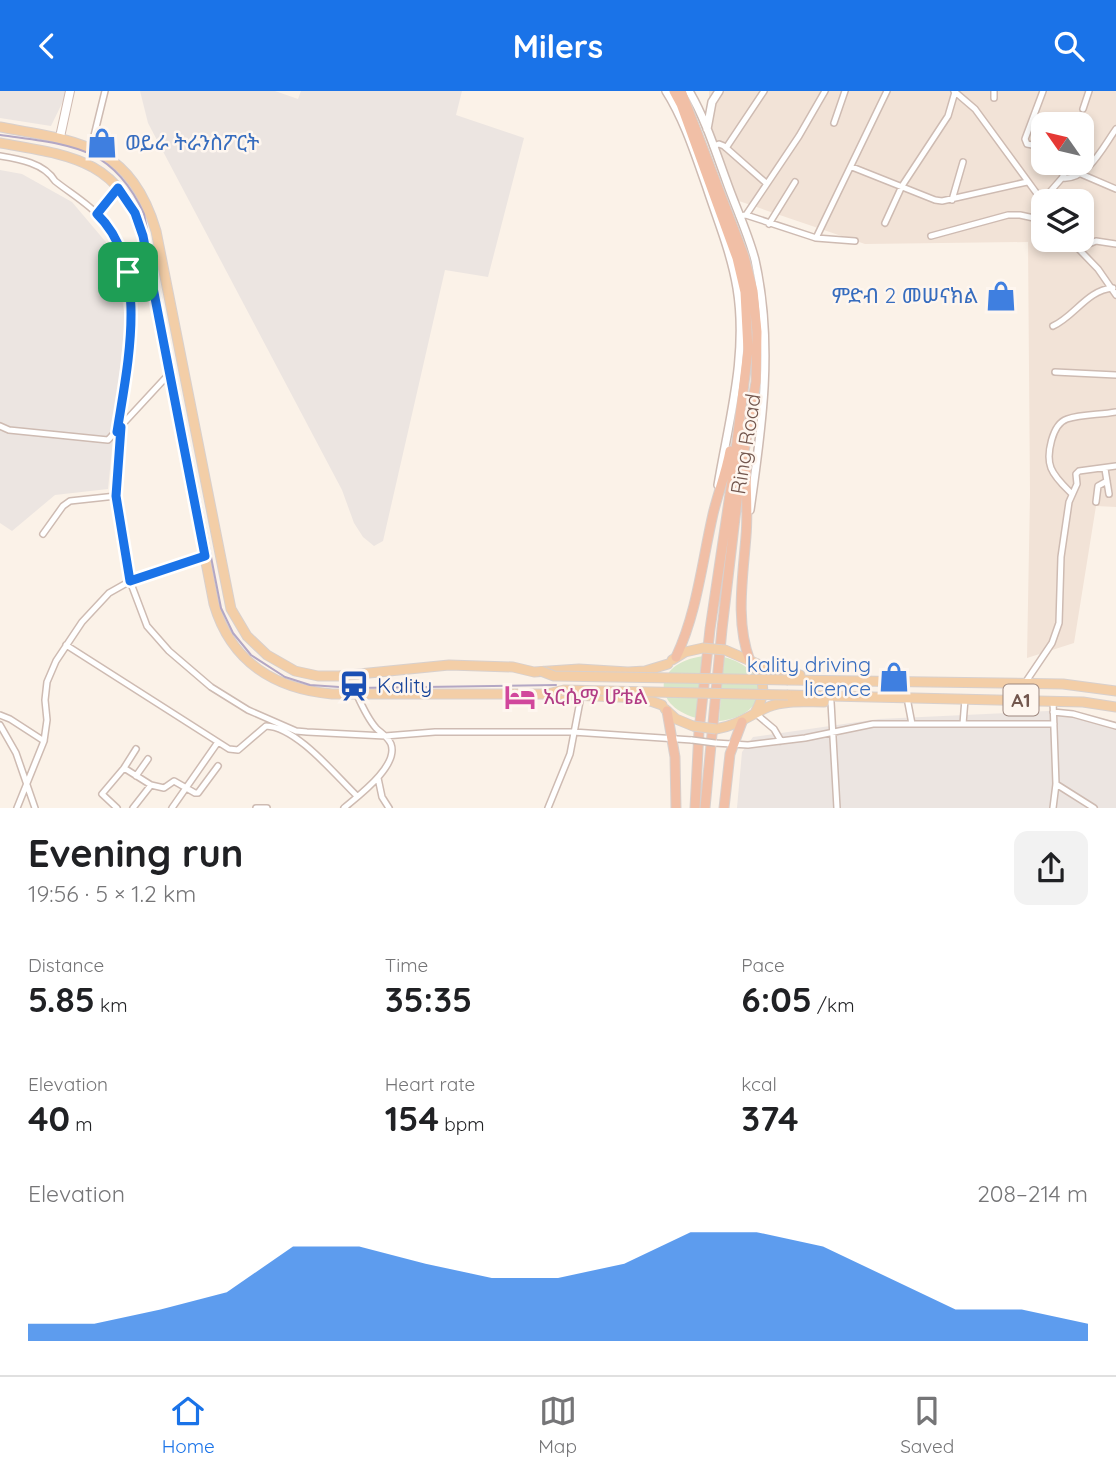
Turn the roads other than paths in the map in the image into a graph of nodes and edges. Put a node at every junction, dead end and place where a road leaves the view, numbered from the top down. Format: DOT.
graph roads {
  1 [pos="70,91"];
  2 [pos="105,91"];
  3 [pos="675,91"];
  4 [pos="701,91"];
  5 [pos="719,91"];
  6 [pos="764,91"];
  7 [pos="825,91"];
  8 [pos="845,91"];
  9 [pos="887,91"];
  10 [pos="955,91"];
  11 [pos="1043,91"];
  12 [pos="1090,91"];
  13 [pos="687,98"];
  14 [pos="1083,109"];
  15 [pos="1035,112"];
  16 [pos="834,123"];
  17 [pos="1031,123"];
  18 [pos="0,127"];
  19 [pos="1116,129"];
  20 [pos="707,130"];
  21 [pos="60,137"];
  22 [pos="0,143"];
  23 [pos="1031,145"];
  24 [pos="713,146"];
  25 [pos="91,148"];
  26 [pos="726,148"];
  27 [pos="0,156"];
  28 [pos="1094,158"];
  29 [pos="963,162"];
  30 [pos="852,167"];
  31 [pos="1064,175"];
  32 [pos="1080,175"];
  33 [pos="1084,175"];
  34 [pos="1062,178"];
  35 [pos="795,182"];
  36 [pos="1027,182"];
  37 [pos="765,183"];
  38 [pos="902,186"];
  39 [pos="118,188"];
  40 [pos="1033,189"];
  41 [pos="1053,189"];
  42 [pos="1116,189"];
  43 [pos="952,200"];
  44 [pos="97,214"];
  45 [pos="742,216"];
  46 [pos="1031,217"];
  47 [pos="885,223"];
  48 [pos="769,224"];
  49 [pos="931,236"];
  50 [pos="816,238"];
  51 [pos="855,241"];
  52 [pos="1094,242"];
  53 [pos="1116,244"];
  54 [pos="1082,252"];
  55 [pos="1112,288"];
  56 [pos="1116,295"];
  57 [pos="1054,326"];
  58 [pos="1055,372"];
  59 [pos="169,374"];
  60 [pos="1116,375"];
  61 [pos="742,405"];
  62 [pos="1116,412"];
  63 [pos="0,426"];
  64 [pos="119,430"];
  65 [pos="747,434"];
  66 [pos="1116,466"];
  67 [pos="1105,468"];
  68 [pos="1107,481"];
  69 [pos="1072,494"];
  70 [pos="1109,494"];
  71 [pos="116,496"];
  72 [pos="1096,502"];
  73 [pos="714,511"];
  74 [pos="746,533"];
  75 [pos="43,534"];
  76 [pos="205,556"];
  77 [pos="130,581"];
  78 [pos="66,645"];
  79 [pos="672,661"];
  80 [pos="750,661"];
  81 [pos="541,671"];
  82 [pos="931,682"];
  83 [pos="1026,683"];
  84 [pos="1116,691"];
  85 [pos="357,694"];
  86 [pos="547,694"];
  87 [pos="581,696"];
  88 [pos="965,698"];
  89 [pos="925,700"];
  90 [pos="1053,701"];
  91 [pos="831,702"];
  92 [pos="908,703"];
  93 [pos="1116,707"];
  94 [pos="664,708"];
  95 [pos="1053,712"];
  96 [pos="755,713"];
  97 [pos="0,715"];
  98 [pos="742,722"];
  99 [pos="912,724"];
  100 [pos="963,724"];
  101 [pos="1054,724"];
  102 [pos="0,725"];
  103 [pos="1116,726"];
  104 [pos="296,731"];
  105 [pos="573,731"];
  106 [pos="835,731"];
  107 [pos="385,736"];
  108 [pos="298,739"];
  109 [pos="673,739"];
  110 [pos="44,741"];
  111 [pos="781,741"];
  112 [pos="218,742"];
  113 [pos="732,744"];
  114 [pos="136,750"];
  115 [pos="148,759"];
  116 [pos="218,766"];
  117 [pos="124,768"];
  118 [pos="136,776"];
  119 [pos="378,778"];
  120 [pos="1056,784"];
  121 [pos="151,785"];
  122 [pos="27,786"];
  123 [pos="186,788"];
  124 [pos="357,796"];
  125 [pos="17,808"];
  126 [pos="35,808"];
  127 [pos="117,808"];
  128 [pos="133,808"];
  129 [pos="172,808"];
  130 [pos="256,808"];
  131 [pos="267,808"];
  132 [pos="344,808"];
  133 [pos="389,808"];
  134 [pos="548,808"];
  135 [pos="676,808"];
  136 [pos="695,808"];
  137 [pos="705,808"];
  138 [pos="724,808"];
  139 [pos="837,808"];
  140 [pos="1053,808"];
  141 [pos="1094,808"];
  1 -- 21 [label="main road"];
  2 -- 25 [label="street"];
  3 -- 13 [label="highway, Ring Road"];
  3 -- 73 [label="street"];
  4 -- 13 [label="street"];
  5 -- 20 [label="street"];
  6 -- 26 [label="street"];
  7 -- 37 [label="street"];
  8 -- 16 [label="street"];
  9 -- 30 [label="street"];
  10 -- 36 [label="street"];
  10 -- 38 [label="street"];
  11 -- 15 [label="street"];
  12 -- 14 [label="street"];
  13 -- 20 [label="street"];
  13 -- 61 [label="highway, Ring Road"];
  13 -- 65 [label="highway, Ring Road"];
  17 -- 23 [label="street"];
  18 -- 21 [label="main road"];
  19 -- 28 [label="street"];
  20 -- 24 [label="street"];
  21 -- 25 [label="main road"];
  22 -- 39 [label="main road"];
  24 -- 26 [label="street"];
  24 -- 45 [label="street"];
  25 -- 81 [label="main road"];
  26 -- 37 [label="street"];
  27 -- 44 [label="street"];
  29 -- 43 [label="street"];
  30 -- 38 [label="street"];
  30 -- 50 [label="street"];
  31 -- 34 [label="street"];
  32 -- 34 [label="street"];
  33 -- 42 [label="street"];
  34 -- 41 [label="street"];
  35 -- 48 [label="street"];
  36 -- 40 [label="street"];
  36 -- 43 [label="street"];
  37 -- 45 [label="street"];
  38 -- 43 [label="street"];
  38 -- 47 [label="street"];
  39 -- 44 [label="street"];
  39 -- 59 [label="main road"];
  44 -- 64 [label="street"];
  45 -- 48 [label="street"];
  45 -- 74 [label="street"];
  46 -- 49 [label="street"];
  48 -- 50 [label="street"];
  50 -- 51 [label="street"];
  52 -- 53 [label="street"];
  54 -- 55 [label="street"];
  55 -- 56 [label="street"];
  55 -- 57 [label="street"];
  58 -- 60 [label="street"];
  59 -- 64 [label="street"];
  59 -- 76 [label="main road"];
  61 -- 73 [label="highway"];
  61 -- 136 [label="highway, Ring Road"];
  62 -- 69 [label="street"];
  63 -- 64 [label="street"];
  64 -- 71 [label="street"];
  65 -- 74 [label="highway"];
  65 -- 137 [label="highway, Ring Road"];
  66 -- 67 [label="street"];
  67 -- 68 [label="street"];
  67 -- 69 [label="street"];
  68 -- 70 [label="street"];
  68 -- 72 [label="street"];
  69 -- 83 [label="street"];
  71 -- 75 [label="street"];
  71 -- 77 [label="street"];
  73 -- 79 [label="highway"];
  74 -- 80 [label="highway"];
  76 -- 77 [label="street"];
  76 -- 85 [label="main road"];
  77 -- 78 [label="street"];
  77 -- 104 [label="street"];
  78 -- 110 [label="street"];
  78 -- 112 [label="street"];
  79 -- 80 [label="main road, A1, bridge"];
  79 -- 81 [label="main road"];
  79 -- 94 [label="main road"];
  80 -- 82 [label="main road, A1"];
  80 -- 96 [label="main road"];
  81 -- 82 [label="main road, bridge"];
  82 -- 83 [label="main road, A1"];
  83 -- 84 [label="main road, A1"];
  85 -- 86 [label="main road"];
  85 -- 107 [label="street"];
  86 -- 87 [label="main road"];
  86 -- 89 [label="main road, bridge"];
  87 -- 94 [label="main road"];
  87 -- 105 [label="street"];
  88 -- 89 [label="main road, A1"];
  88 -- 90 [label="main road, A1"];
  88 -- 100 [label="street"];
  89 -- 92 [label="main road, A1"];
  90 -- 93 [label="main road, A1"];
  90 -- 95 [label="street"];
  91 -- 92 [label="main road, A1"];
  91 -- 96 [label="main road, A1"];
  91 -- 106 [label="street"];
  92 -- 99 [label="street"];
  94 -- 98 [label="main road, A1, bridge"];
  94 -- 109 [label="highway"];
  95 -- 101 [label="street"];
  95 -- 103 [label="street"];
  96 -- 98 [label="main road, A1"];
  96 -- 111 [label="street"];
  97 -- 110 [label="street"];
  98 -- 113 [label="highway"];
  99 -- 100 [label="street"];
  99 -- 106 [label="street"];
  100 -- 101 [label="street"];
  101 -- 120 [label="street"];
  102 -- 122 [label="street"];
  104 -- 107 [label="street"];
  104 -- 108 [label="street"];
  105 -- 107 [label="street"];
  105 -- 109 [label="street"];
  105 -- 134 [label="street"];
  106 -- 111 [label="street"];
  106 -- 139 [label="street"];
  107 -- 119 [label="street"];
  108 -- 112 [label="street"];
  108 -- 124 [label="street"];
  109 -- 113 [label="street, bridge"];
  109 -- 135 [label="highway"];
  110 -- 122 [label="street"];
  111 -- 113 [label="street"];
  112 -- 123 [label="street"];
  113 -- 138 [label="highway"];
  114 -- 117 [label="street"];
  115 -- 118 [label="street"];
  116 -- 123 [label="street"];
  117 -- 118 [label="street"];
  117 -- 127 [label="street"];
  118 -- 121 [label="street"];
  119 -- 124 [label="street"];
  119 -- 133 [label="street"];
  120 -- 140 [label="street"];
  120 -- 141 [label="street"];
  121 -- 123 [label="street"];
  121 -- 128 [label="street"];
  122 -- 125 [label="street"];
  122 -- 126 [label="street"];
  123 -- 129 [label="street"];
  124 -- 132 [label="street"];
  130 -- 131 [label="street"];
}
